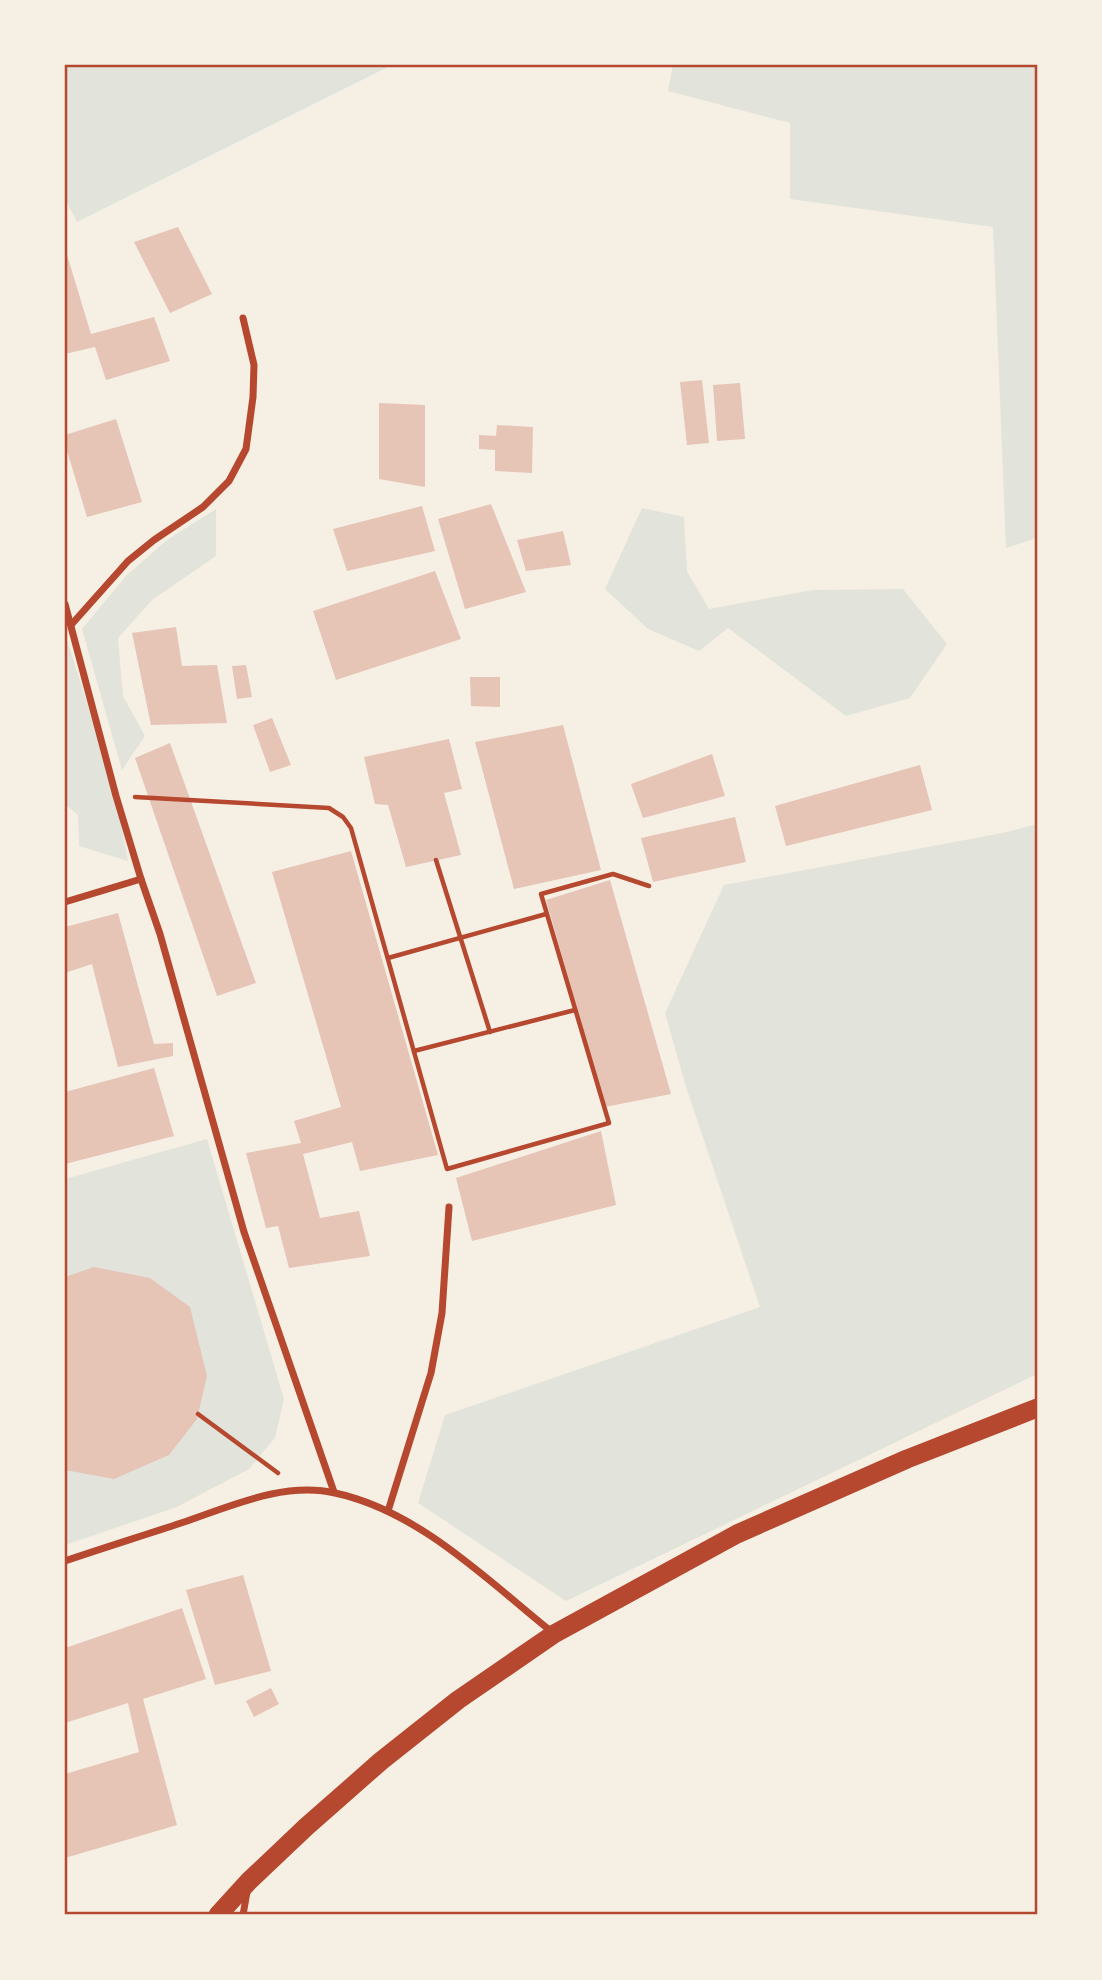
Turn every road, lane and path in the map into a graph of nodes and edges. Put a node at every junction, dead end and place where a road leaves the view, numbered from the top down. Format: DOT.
graph roads {
  1 [pos="243,318"];
  2 [pos="65,604"];
  3 [pos="71,625"];
  4 [pos="116,796"];
  5 [pos="436,860"];
  6 [pos="141,879"];
  7 [pos="649,886"];
  8 [pos="65,902"];
  9 [pos="546,914"];
  10 [pos="388,958"];
  11 [pos="575,1010"];
  12 [pos="490,1032"];
  13 [pos="414,1051"];
  14 [pos="449,1207"];
  15 [pos="1037,1408"];
  16 [pos="198,1414"];
  17 [pos="302,1490"];
  18 [pos="334,1492"];
  19 [pos="388,1511"];
  20 [pos="65,1561"];
  21 [pos="554,1634"];
  22 [pos="249,1881"];
  23 [pos="218,1915"];
  24 [pos="243,1915"];
  1 -- 3 [label="street"];
  2 -- 3 [label="street"];
  3 -- 4 [label="street"];
  4 -- 6 [label="street"];
  4 -- 10 [label="path"];
  5 -- 12 [label="path"];
  6 -- 8 [label="street"];
  6 -- 18 [label="street"];
  7 -- 9 [label="path"];
  9 -- 10 [label="path"];
  9 -- 11 [label="path"];
  10 -- 13 [label="path"];
  11 -- 12 [label="path"];
  11 -- 13 [label="path"];
  12 -- 13 [label="path"];
  14 -- 19 [label="street"];
  15 -- 21 [label="highway"];
  16 -- 17 [label="path"];
  17 -- 18 [label="street"];
  17 -- 20 [label="street"];
  18 -- 19 [label="street"];
  19 -- 21 [label="street"];
  21 -- 22 [label="highway"];
  22 -- 23 [label="highway"];
  22 -- 24 [label="street"];
}
